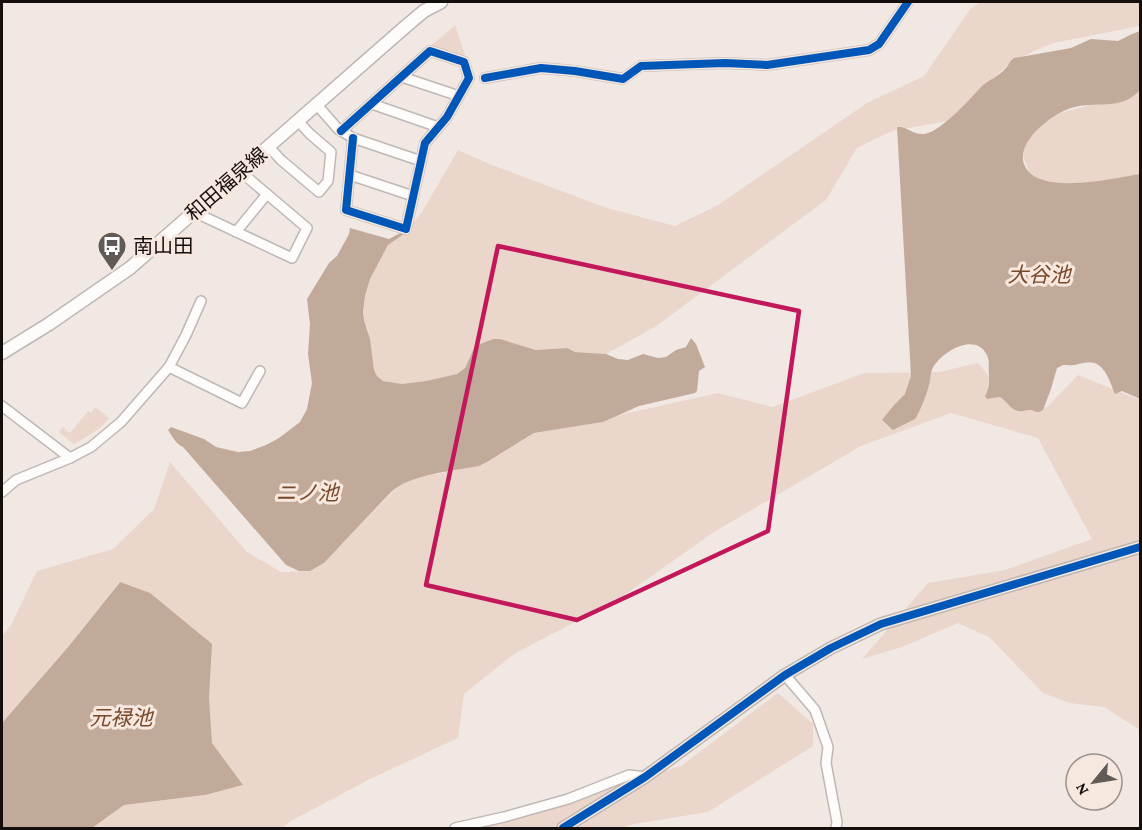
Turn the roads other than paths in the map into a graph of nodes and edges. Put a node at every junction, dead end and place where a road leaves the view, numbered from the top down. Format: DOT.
graph roads {
  1 [pos="441,2"];
  2 [pos="908,2"];
  3 [pos="402,77"];
  4 [pos="485,78"];
  5 [pos="459,96"];
  6 [pos="372,104"];
  7 [pos="317,105"];
  8 [pos="298,121"];
  9 [pos="438,127"];
  10 [pos="341,131"];
  11 [pos="353,138"];
  12 [pos="269,147"];
  13 [pos="421,162"];
  14 [pos="241,172"];
  15 [pos="350,175"];
  16 [pos="267,194"];
  17 [pos="413,196"];
  18 [pos="194,212"];
  19 [pos="236,232"];
  20 [pos="201,300"];
  21 [pos="2,353"];
  22 [pos="168,367"];
  23 [pos="260,371"];
  24 [pos="2,406"];
  25 [pos="70,458"];
  26 [pos="2,492"];
  27 [pos="1140,547"];
  28 [pos="785,675"];
  29 [pos="645,777"];
  30 [pos="455,828"];
  31 [pos="563,828"];
  32 [pos="836,828"];
  1 -- 7 [label="main road, 和田福泉線"];
  2 -- 4 [label="street"];
  3 -- 5 [label="street"];
  3 -- 5 [label="street"];
  3 -- 6 [label="street"];
  5 -- 9 [label="street"];
  6 -- 9 [label="street"];
  6 -- 10 [label="street"];
  7 -- 8 [label="main road, 和田福泉線"];
  7 -- 10 [label="street"];
  8 -- 12 [label="main road, 和田福泉線"];
  8 -- 12 [label="street"];
  9 -- 13 [label="street"];
  10 -- 11 [label="street"];
  11 -- 13 [label="street"];
  11 -- 15 [label="street"];
  12 -- 14 [label="main road, 和田福泉線"];
  13 -- 17 [label="street"];
  14 -- 16 [label="street"];
  14 -- 18 [label="main road, 和田福泉線"];
  15 -- 17 [label="street"];
  15 -- 17 [label="street"];
  16 -- 19 [label="street"];
  16 -- 19 [label="street"];
  18 -- 19 [label="street"];
  18 -- 21 [label="main road, 和田福泉線"];
  20 -- 22 [label="street"];
  22 -- 23 [label="street"];
  22 -- 25 [label="street"];
  24 -- 25 [label="street"];
  25 -- 26 [label="street"];
  27 -- 28 [label="street"];
  28 -- 29 [label="street"];
  28 -- 32 [label="street"];
  29 -- 30 [label="street"];
  29 -- 31 [label="street"];
}
